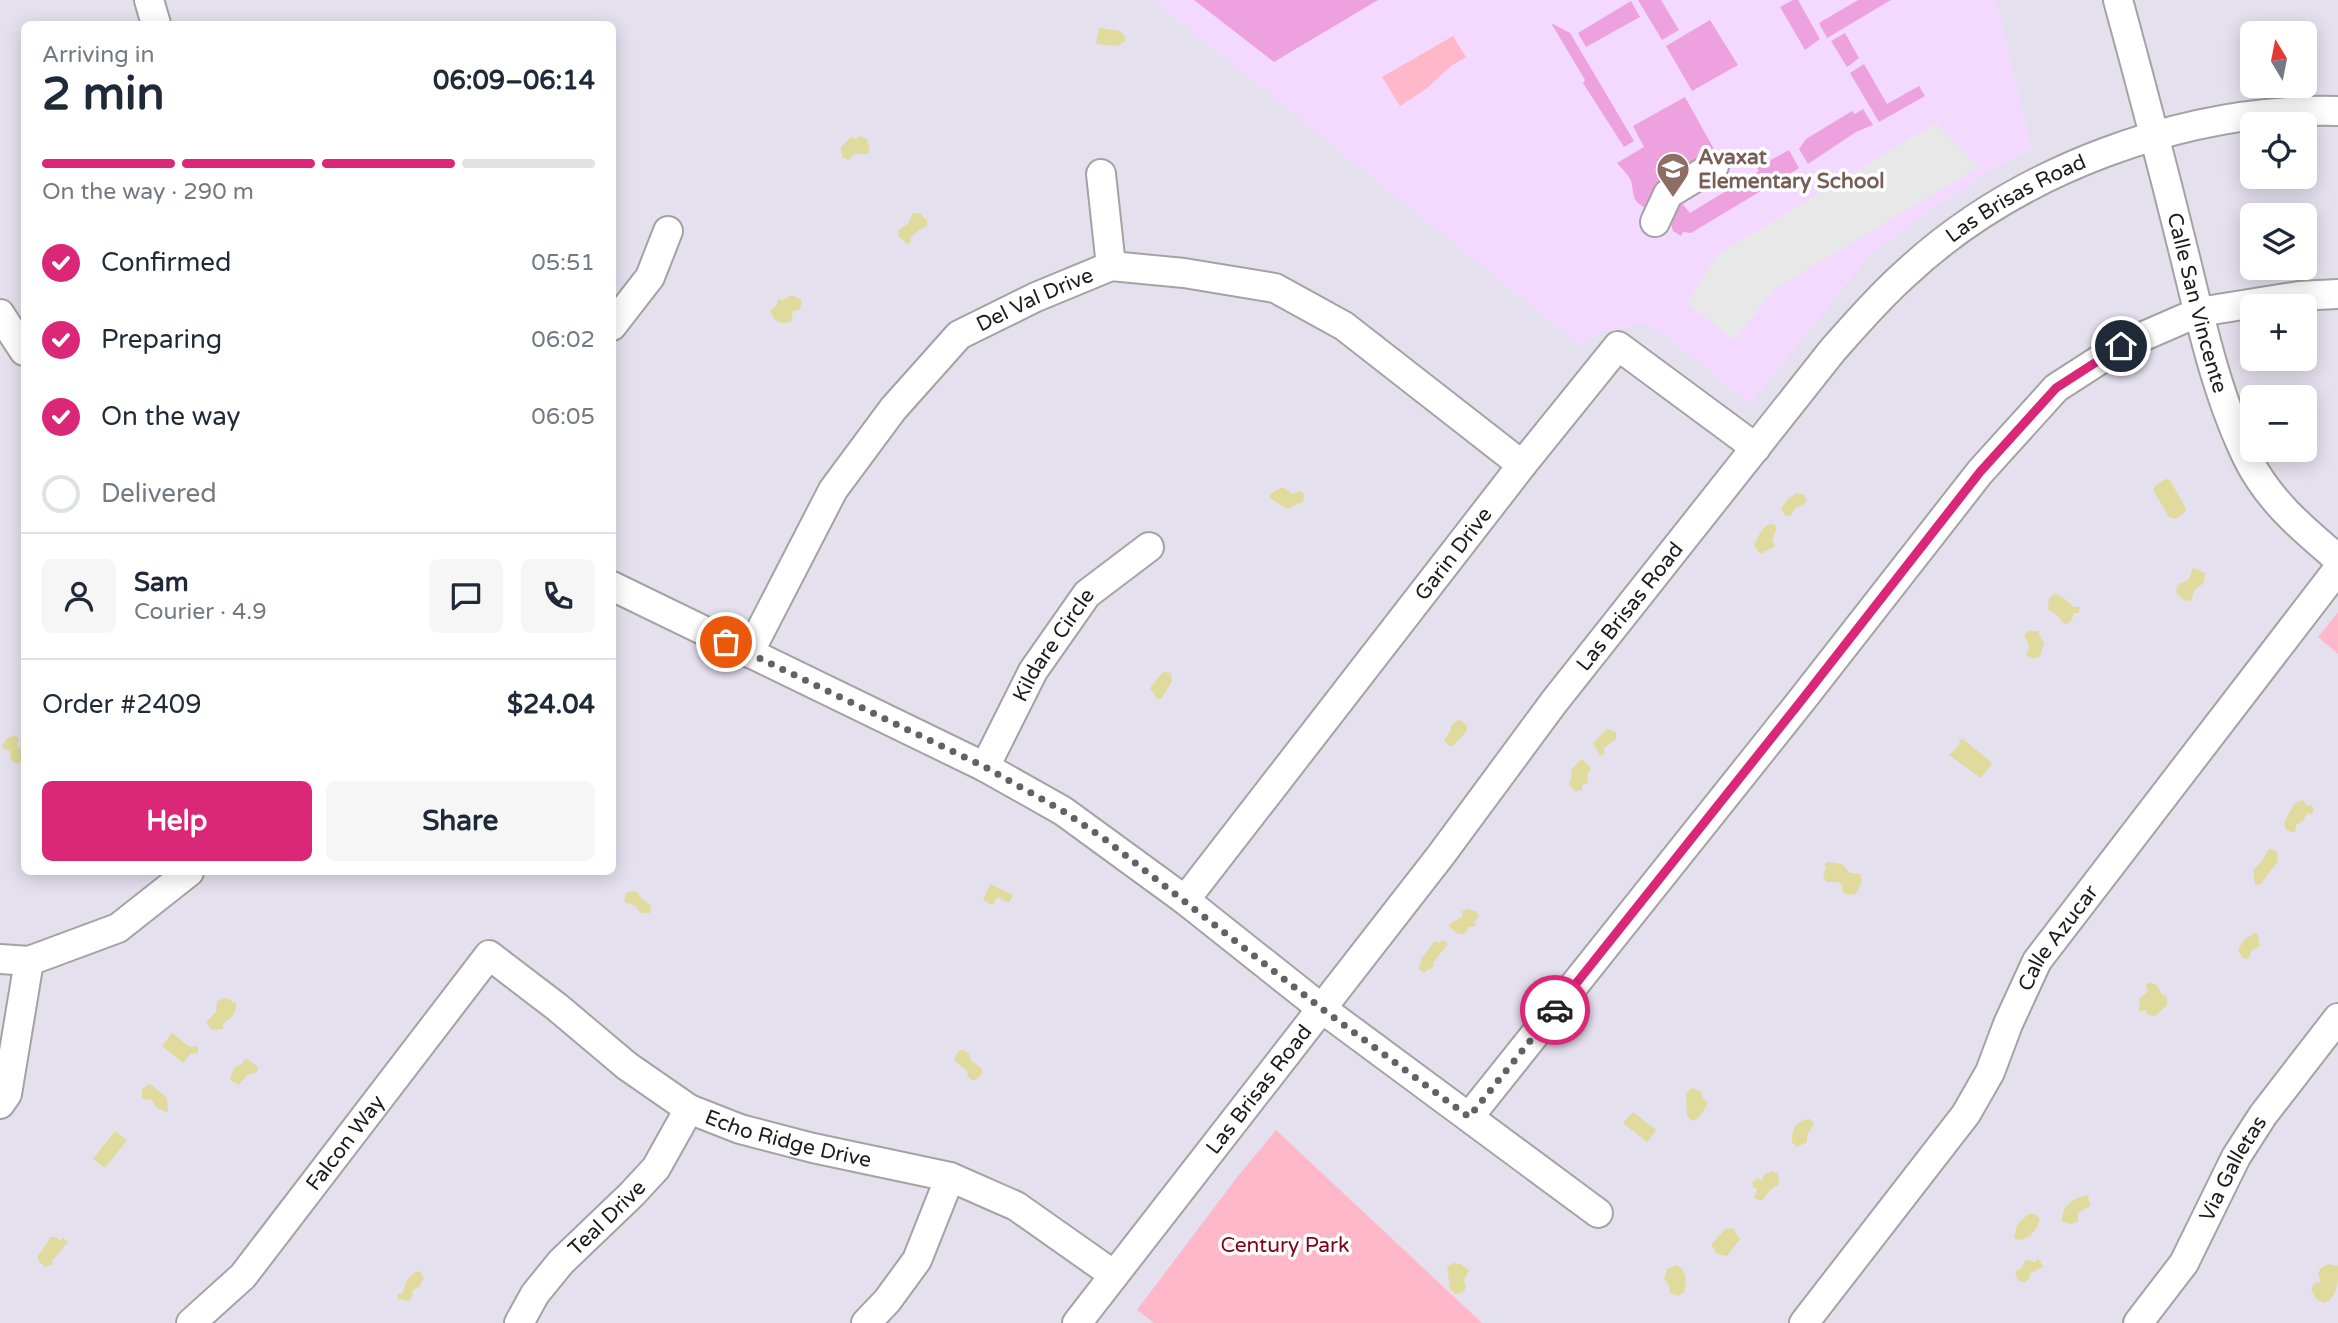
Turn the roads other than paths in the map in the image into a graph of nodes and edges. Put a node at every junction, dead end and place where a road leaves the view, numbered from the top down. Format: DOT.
graph roads {
  1 [pos="149,0"];
  2 [pos="2118,0"];
  3 [pos="155,21"];
  4 [pos="2338,111"];
  5 [pos="2154,136"];
  6 [pos="1714,166"];
  7 [pos="1101,174"];
  8 [pos="1655,222"];
  9 [pos="668,230"];
  10 [pos="1111,266"];
  11 [pos="2338,294"];
  12 [pos="2199,312"];
  13 [pos="0,314"];
  14 [pos="616,321"];
  15 [pos="21,346"];
  16 [pos="1756,449"];
  17 [pos="1522,465"];
  18 [pos="1149,547"];
  19 [pos="2338,559"];
  20 [pos="2338,569"];
  21 [pos="616,588"];
  22 [pos="749,653"];
  23 [pos="985,767"];
  24 [pos="185,875"];
  25 [pos="1185,900"];
  26 [pos="489,955"];
  27 [pos="0,959"];
  28 [pos="29,961"];
  29 [pos="1321,1008"];
  30 [pos="2338,1018"];
  31 [pos="0,1104"];
  32 [pos="689,1109"];
  33 [pos="1469,1117"];
  34 [pos="950,1177"];
  35 [pos="1598,1213"];
  36 [pos="1114,1275"];
  37 [pos="191,1323"];
  38 [pos="519,1323"];
  39 [pos="866,1323"];
  40 [pos="1077,1323"];
  41 [pos="1804,1323"];
  42 [pos="2138,1323"];
  1 -- 3 [label="street"];
  2 -- 5 [label="street, Calle San Vincente"];
  4 -- 5 [label="street, Las Brisas Road"];
  5 -- 12 [label="street, Calle San Vincente"];
  5 -- 16 [label="street, Las Brisas Road"];
  6 -- 8 [label="street"];
  7 -- 10 [label="street"];
  9 -- 14 [label="street"];
  10 -- 17 [label="street, Del Val Drive"];
  10 -- 22 [label="street, Del Val Drive"];
  11 -- 12 [label="street"];
  12 -- 19 [label="street, Calle San Vincente"];
  12 -- 33 [label="street"];
  13 -- 15 [label="street"];
  16 -- 17 [label="street, Garin Drive"];
  16 -- 29 [label="street, Las Brisas Road"];
  17 -- 25 [label="street, Garin Drive"];
  18 -- 23 [label="street, Kildare Circle"];
  20 -- 41 [label="street, Calle Azucar"];
  21 -- 22 [label="street"];
  22 -- 23 [label="street"];
  23 -- 25 [label="street"];
  24 -- 28 [label="street"];
  25 -- 29 [label="street"];
  26 -- 32 [label="street, Echo Ridge Drive"];
  26 -- 37 [label="street, Falcon Way"];
  27 -- 28 [label="street"];
  28 -- 31 [label="street"];
  29 -- 33 [label="street"];
  29 -- 36 [label="street, Las Brisas Road"];
  30 -- 42 [label="street, Via Galletas"];
  32 -- 34 [label="street, Echo Ridge Drive"];
  32 -- 38 [label="street, Teal Drive"];
  33 -- 35 [label="street"];
  34 -- 36 [label="street, Echo Ridge Drive"];
  34 -- 39 [label="street"];
  36 -- 40 [label="street, Las Brisas Road"];
}
